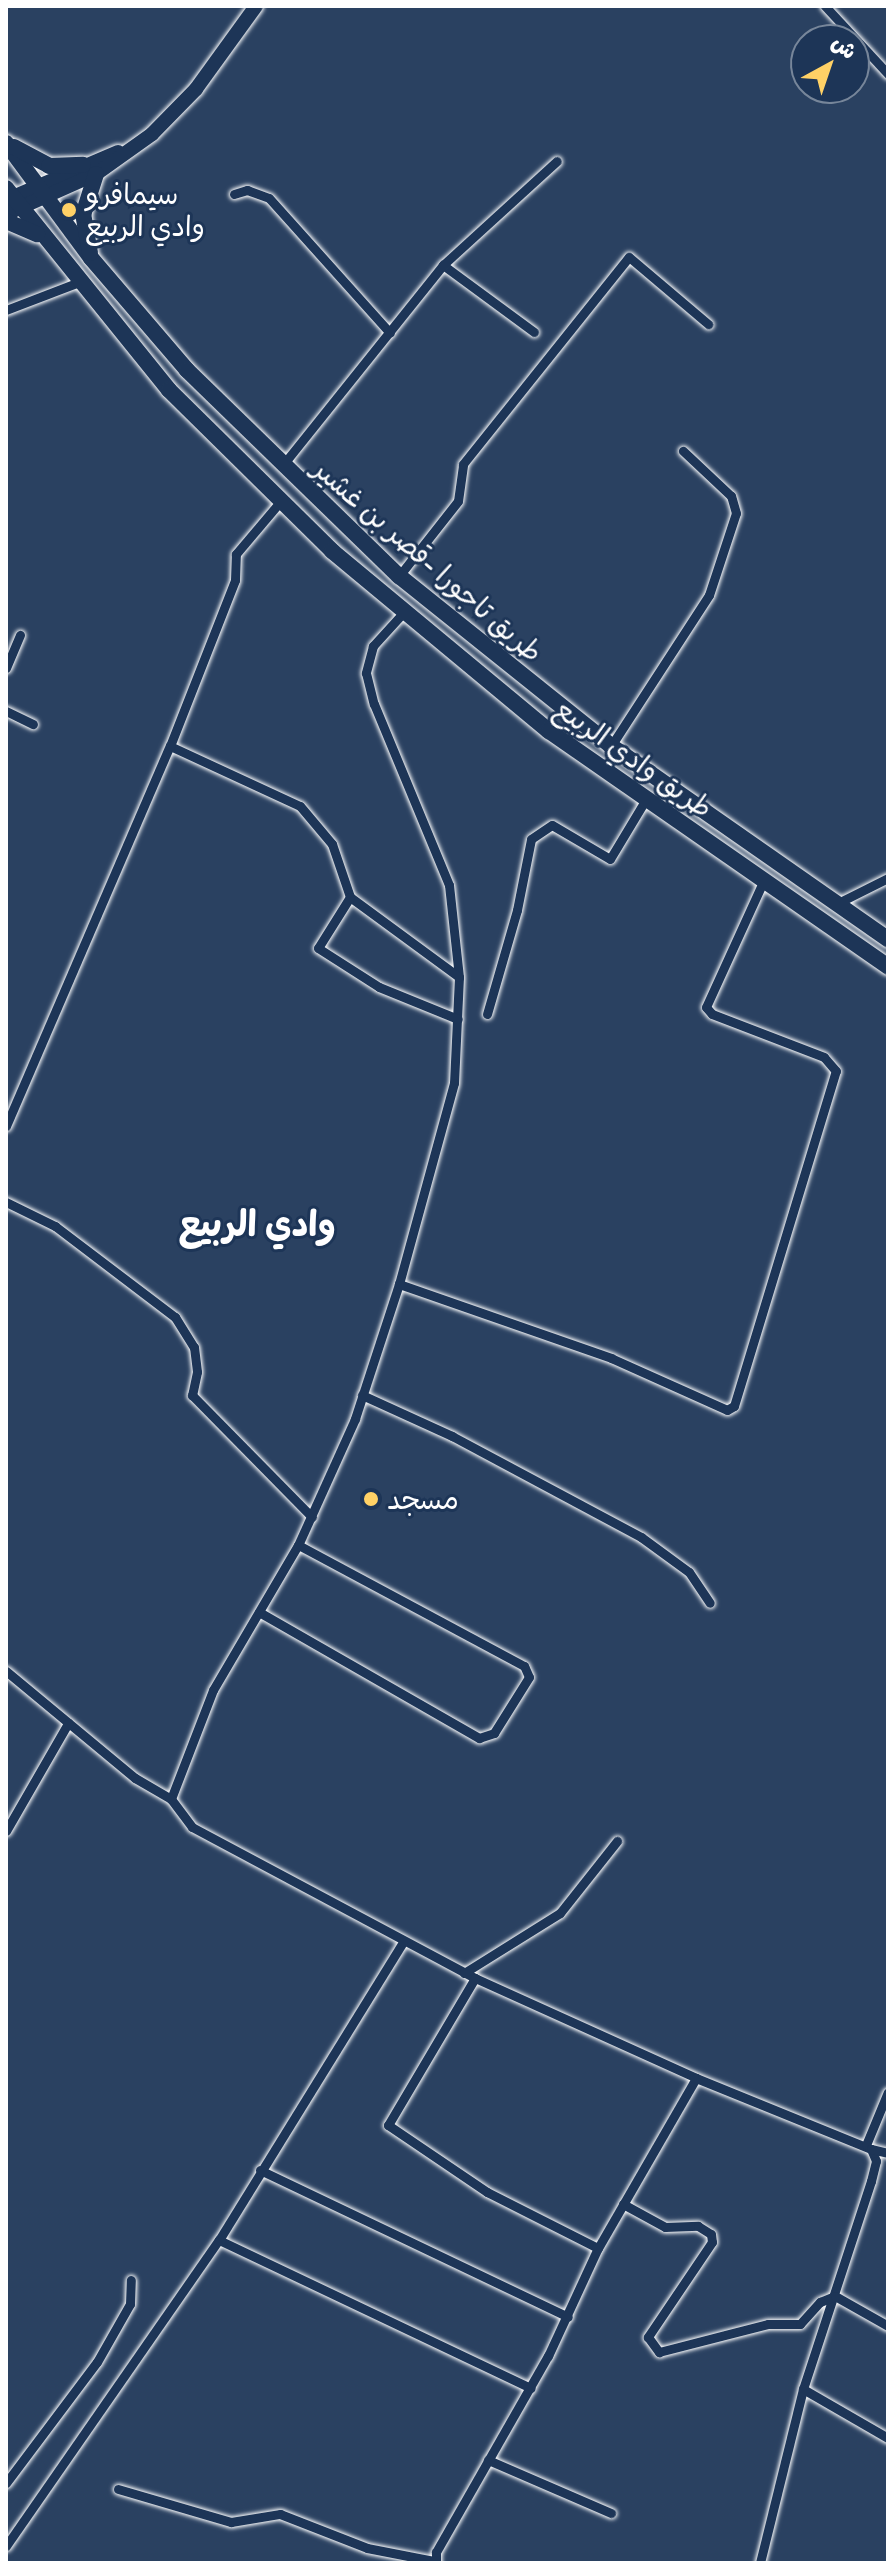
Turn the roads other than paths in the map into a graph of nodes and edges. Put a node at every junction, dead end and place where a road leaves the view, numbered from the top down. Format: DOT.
graph roads {
  1 [pos="256,6"];
  2 [pos="825,6"];
  3 [pos="888,74"];
  4 [pos="6,142"];
  5 [pos="557,161"];
  6 [pos="89,169"];
  7 [pos="40,191"];
  8 [pos="234,194"];
  9 [pos="10,201"];
  10 [pos="6,221"];
  11 [pos="49,243"];
  12 [pos="91,258"];
  13 [pos="443,265"];
  14 [pos="79,282"];
  15 [pos="6,310"];
  16 [pos="708,324"];
  17 [pos="534,332"];
  18 [pos="390,333"];
  19 [pos="683,451"];
  20 [pos="282,466"];
  21 [pos="280,502"];
  22 [pos="399,576"];
  23 [pos="403,613"];
  24 [pos="20,635"];
  25 [pos="6,668"];
  26 [pos="6,711"];
  27 [pos="33,724"];
  28 [pos="170,746"];
  29 [pos="611,746"];
  30 [pos="646,799"];
  31 [pos="888,878"];
  32 [pos="763,882"];
  33 [pos="350,897"];
  34 [pos="836,904"];
  35 [pos="888,939"];
  36 [pos="888,967"];
  37 [pos="459,977"];
  38 [pos="487,1014"];
  39 [pos="458,1019"];
  40 [pos="6,1126"];
  41 [pos="6,1202"];
  42 [pos="399,1284"];
  43 [pos="362,1395"];
  44 [pos="312,1517"];
  45 [pos="298,1545"];
  46 [pos="710,1603"];
  47 [pos="259,1612"];
  48 [pos="6,1671"];
  49 [pos="68,1723"];
  50 [pos="171,1799"];
  51 [pos="6,1831"];
  52 [pos="617,1841"];
  53 [pos="403,1942"];
  54 [pos="464,1973"];
  55 [pos="475,1978"];
  56 [pos="696,2078"];
  57 [pos="888,2092"];
  58 [pos="869,2147"];
  59 [pos="888,2153"];
  60 [pos="260,2170"];
  61 [pos="623,2204"];
  62 [pos="219,2240"];
  63 [pos="598,2248"];
  64 [pos="131,2280"];
  65 [pos="835,2296"];
  66 [pos="568,2317"];
  67 [pos="888,2326"];
  68 [pos="531,2388"];
  69 [pos="803,2389"];
  70 [pos="888,2438"];
  71 [pos="488,2460"];
  72 [pos="6,2483"];
  73 [pos="118,2489"];
  74 [pos="611,2513"];
  75 [pos="6,2546"];
  76 [pos="435,2562"];
  77 [pos="760,2563"];
  1 -- 6 [label="main road"];
  2 -- 3 [label="street"];
  4 -- 6 [label="highway"];
  4 -- 7 [label="highway, طريق تاجورا -قصر بن غشير"];
  5 -- 13 [label="street"];
  6 -- 7 [label="main road"];
  6 -- 12 [label="highway"];
  7 -- 9 [label="main road"];
  7 -- 12 [label="highway, طريق تاجورا -قصر بن غشير"];
  8 -- 18 [label="street"];
  9 -- 11 [label="highway, طريق وادي الربيع"];
  10 -- 11 [label="highway"];
  11 -- 14 [label="highway, طريق وادي الربيع"];
  12 -- 20 [label="highway, طريق تاجورا -قصر بن غشير"];
  13 -- 17 [label="street"];
  13 -- 18 [label="street"];
  14 -- 15 [label="street"];
  14 -- 21 [label="highway, طريق وادي الربيع"];
  16 -- 22 [label="street"];
  18 -- 20 [label="street"];
  19 -- 29 [label="street"];
  20 -- 22 [label="highway, طريق تاجورا -قصر بن غشير"];
  21 -- 23 [label="highway, طريق وادي الربيع"];
  21 -- 28 [label="street"];
  22 -- 29 [label="highway, طريق تاجورا -قصر بن غشير"];
  23 -- 30 [label="highway, طريق وادي الربيع"];
  23 -- 37 [label="street"];
  24 -- 25 [label="street"];
  26 -- 27 [label="street"];
  28 -- 33 [label="street"];
  28 -- 40 [label="street"];
  29 -- 34 [label="highway, طريق تاجورا -قصر بن غشير"];
  30 -- 32 [label="highway, طريق وادي الربيع"];
  30 -- 38 [label="street"];
  31 -- 34 [label="street"];
  32 -- 36 [label="highway, طريق وادي الربيع"];
  32 -- 42 [label="street"];
  33 -- 37 [label="street"];
  33 -- 39 [label="street"];
  34 -- 35 [label="highway, طريق تاجورا -قصر بن غشير"];
  37 -- 39 [label="street"];
  39 -- 42 [label="street"];
  41 -- 44 [label="street"];
  42 -- 43 [label="street"];
  43 -- 44 [label="street"];
  43 -- 46 [label="street"];
  44 -- 45 [label="street"];
  45 -- 47 [label="street"];
  45 -- 47 [label="street"];
  47 -- 50 [label="street"];
  48 -- 49 [label="street"];
  49 -- 50 [label="street"];
  49 -- 51 [label="street"];
  50 -- 53 [label="street"];
  52 -- 54 [label="street"];
  53 -- 54 [label="street"];
  53 -- 60 [label="street"];
  54 -- 55 [label="street"];
  55 -- 56 [label="street"];
  55 -- 63 [label="street"];
  56 -- 58 [label="street"];
  56 -- 61 [label="street"];
  57 -- 58 [label="street"];
  58 -- 59 [label="street"];
  58 -- 65 [label="street"];
  60 -- 62 [label="street"];
  60 -- 66 [label="street"];
  61 -- 63 [label="street"];
  61 -- 65 [label="street"];
  62 -- 68 [label="street"];
  62 -- 75 [label="street"];
  63 -- 66 [label="street"];
  64 -- 72 [label="street"];
  65 -- 67 [label="street"];
  65 -- 69 [label="street"];
  66 -- 68 [label="street"];
  68 -- 71 [label="street"];
  69 -- 70 [label="street"];
  69 -- 77 [label="street"];
  71 -- 74 [label="street"];
  71 -- 76 [label="street"];
  73 -- 76 [label="street"];
}
